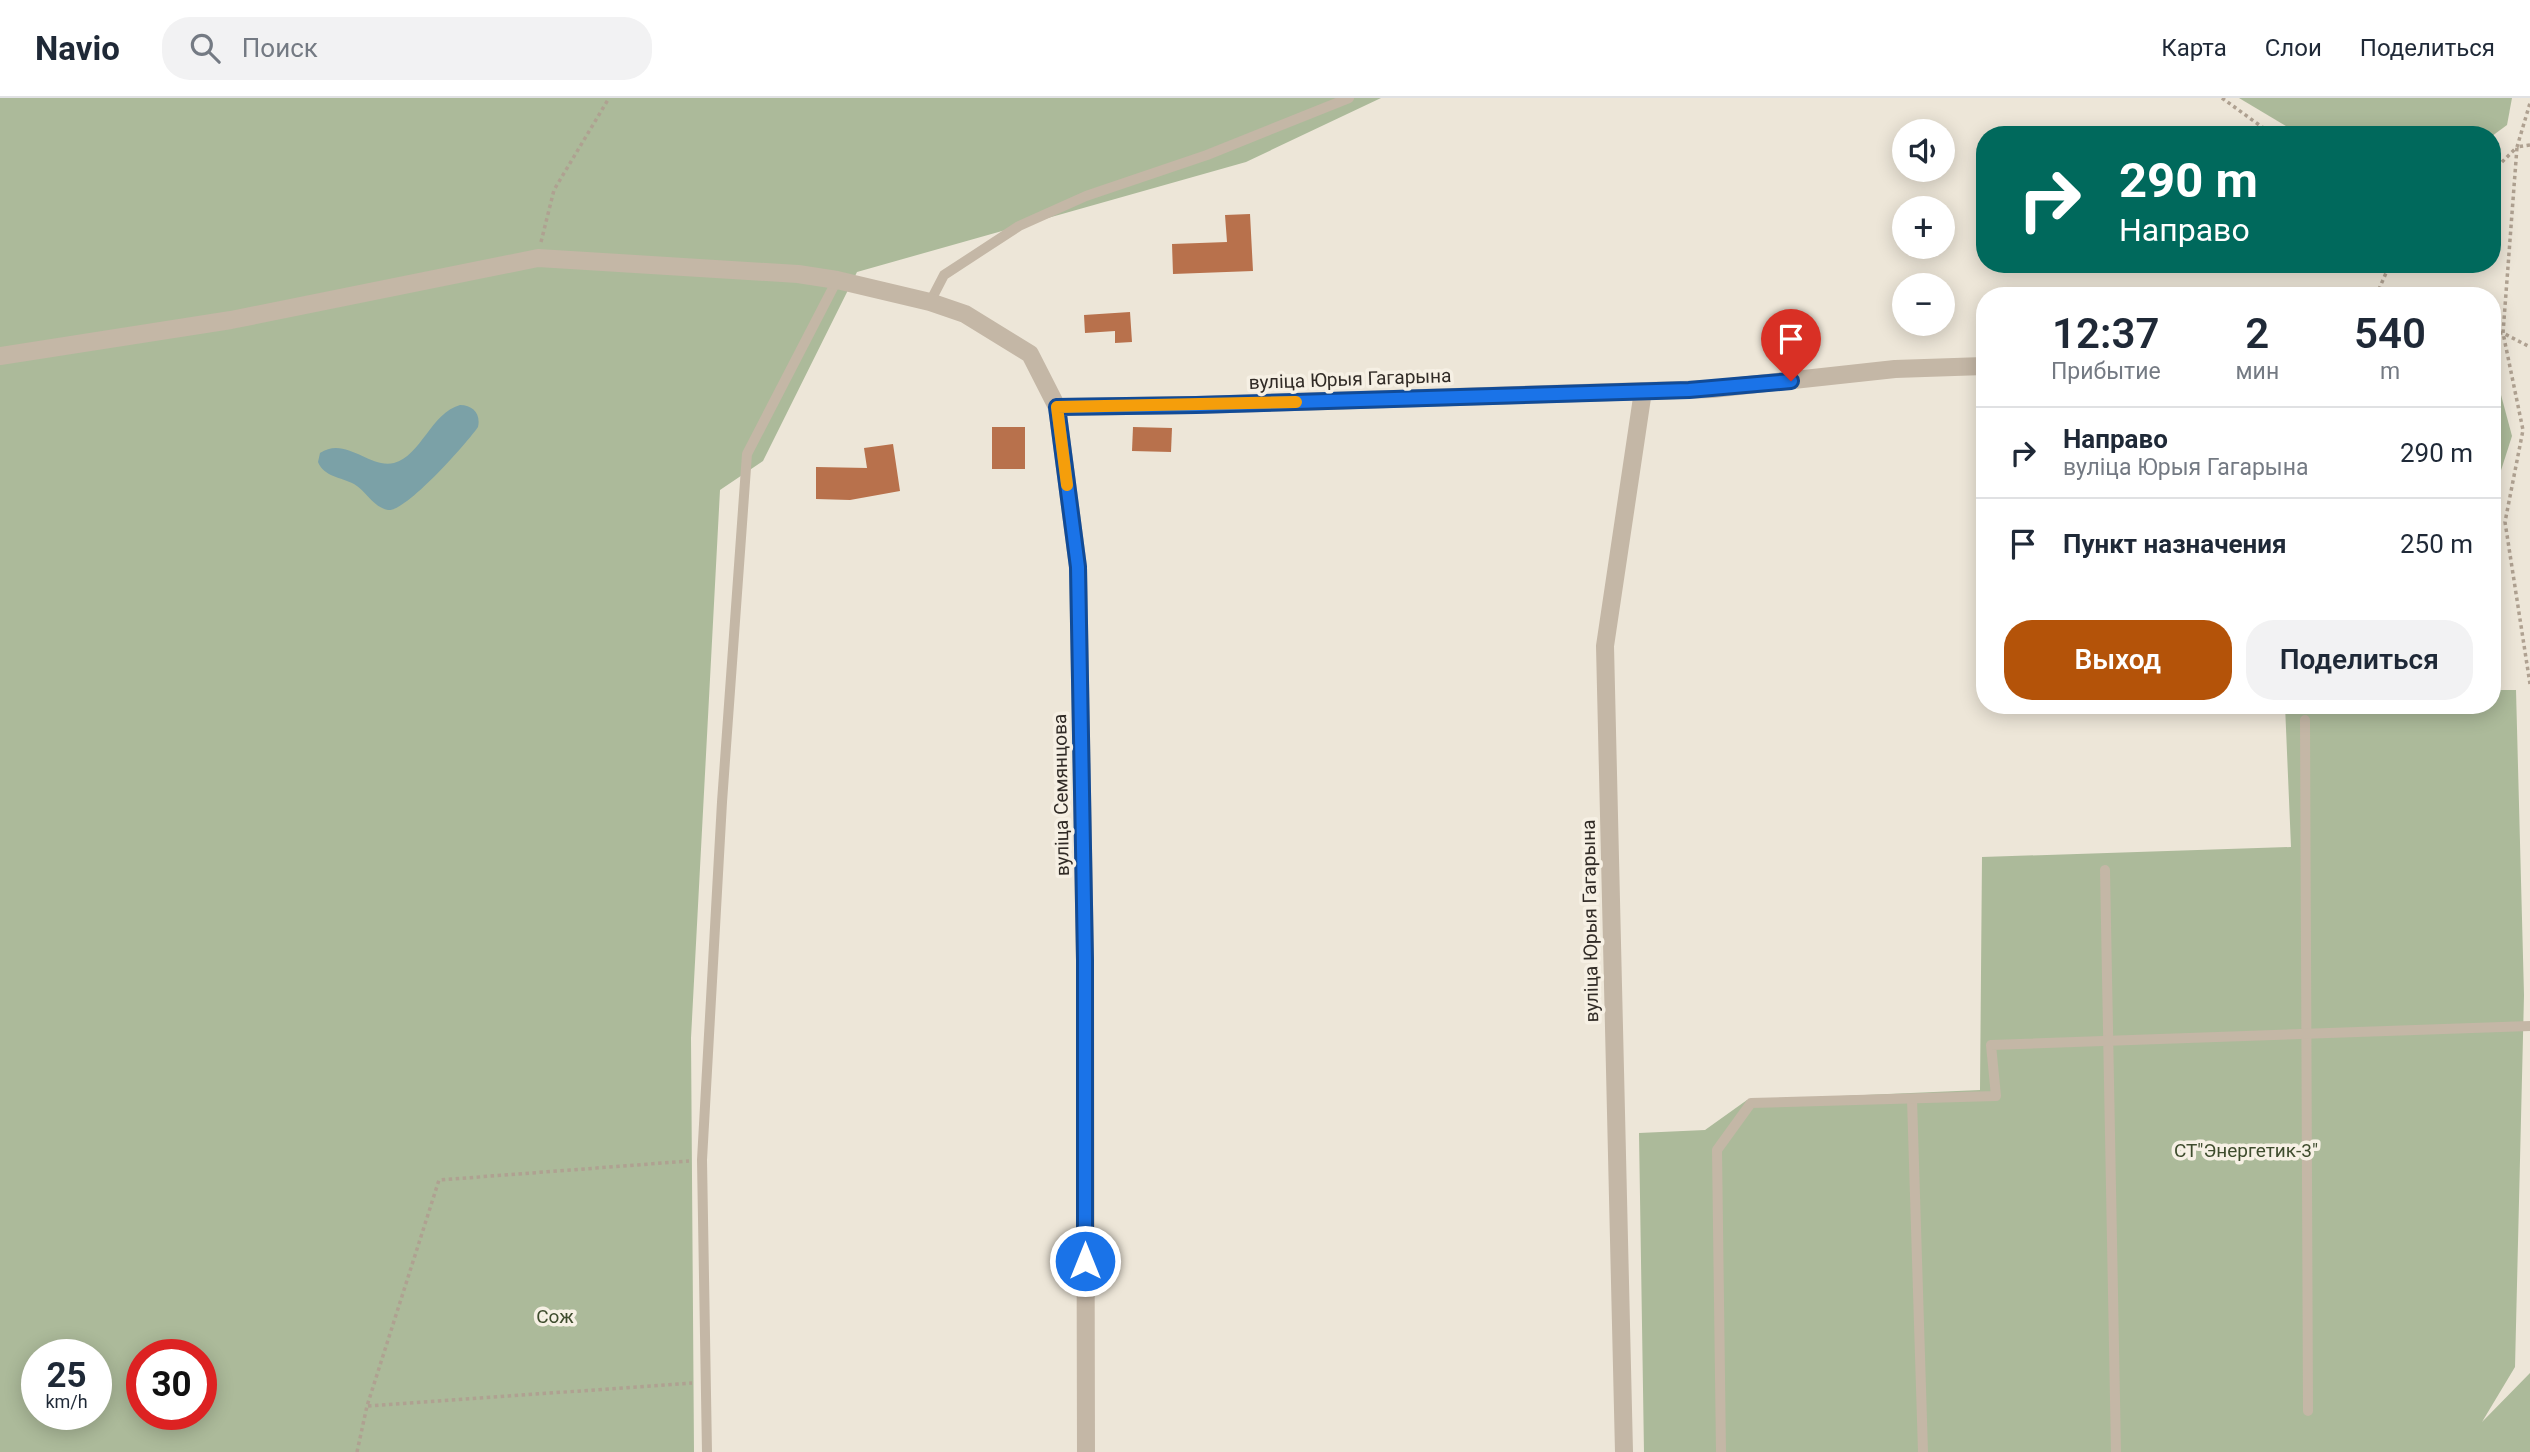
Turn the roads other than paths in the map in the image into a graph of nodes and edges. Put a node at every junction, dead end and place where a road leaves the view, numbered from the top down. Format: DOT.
graph roads {
  1 [pos="1349,98"];
  2 [pos="837,280"];
  3 [pos="930,302"];
  4 [pos="0,356"];
  5 [pos="1976,366"];
  6 [pos="1643,391"];
  7 [pos="1057,407"];
  8 [pos="2305,720"];
  9 [pos="2105,870"];
  10 [pos="2530,1026"];
  11 [pos="2308,1034"];
  12 [pos="2110,1041"];
  13 [pos="1912,1099"];
  14 [pos="2308,1411"];
  15 [pos="707,1452"];
  16 [pos="1086,1452"];
  17 [pos="1624,1452"];
  18 [pos="1721,1452"];
  19 [pos="1923,1452"];
  20 [pos="2116,1452"];
  1 -- 3 [label="lane"];
  2 -- 3 [label="street, вуліца Семянцова"];
  2 -- 4 [label="street, вуліца Семянцова"];
  2 -- 15 [label="lane"];
  3 -- 7 [label="street, вуліца Семянцова"];
  5 -- 6 [label="street, вуліца Юрыя Гагарына"];
  6 -- 7 [label="street, вуліца Юрыя Гагарына"];
  6 -- 17 [label="street, вуліца Юрыя Гагарына"];
  7 -- 16 [label="street, вуліца Семянцова"];
  8 -- 11 [label="lane"];
  9 -- 12 [label="lane"];
  10 -- 11 [label="lane"];
  11 -- 12 [label="lane"];
  11 -- 14 [label="lane"];
  12 -- 13 [label="lane"];
  12 -- 20 [label="lane"];
  13 -- 18 [label="lane"];
  13 -- 19 [label="lane"];
}
